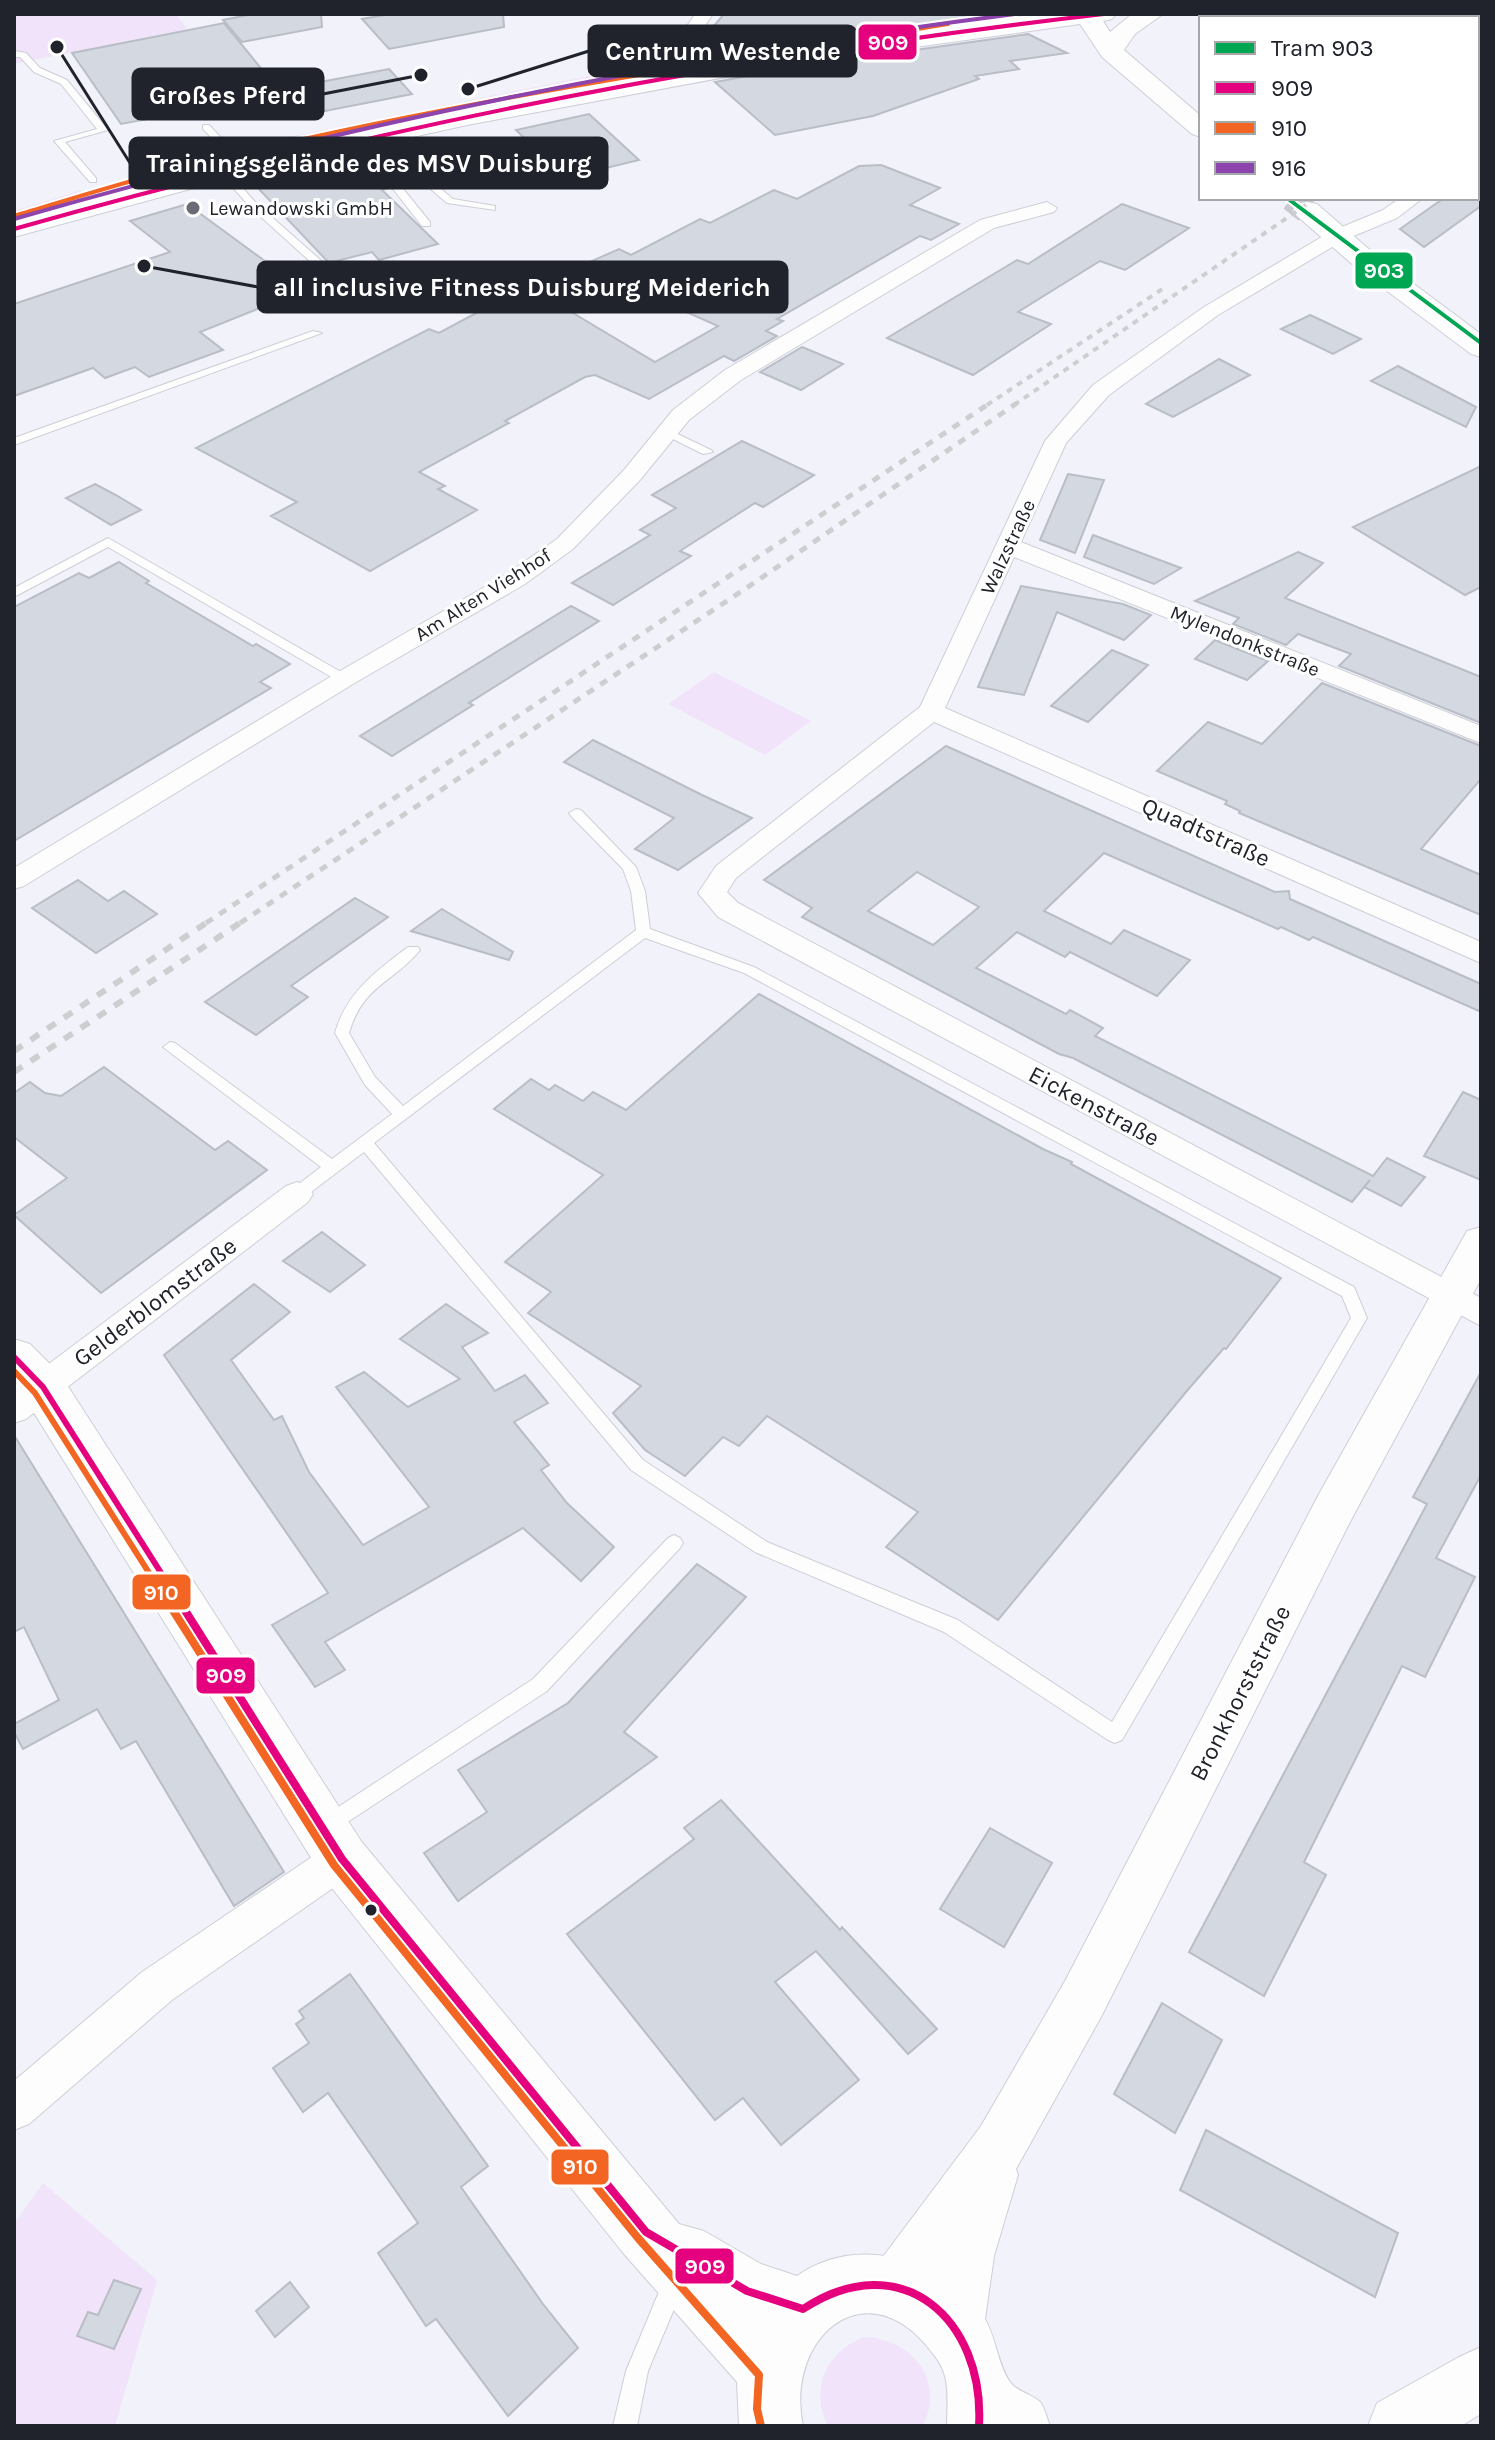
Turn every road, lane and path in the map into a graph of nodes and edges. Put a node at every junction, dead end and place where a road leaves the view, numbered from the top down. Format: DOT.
graph roads {
  1 [pos="704,14"];
  2 [pos="947,14"];
  3 [pos="1151,14"];
  4 [pos="1093,15"];
  5 [pos="1005,26"];
  6 [pos="1111,52"];
  7 [pos="14,54"];
  8 [pos="681,55"];
  9 [pos="522,106"];
  10 [pos="1199,127"];
  11 [pos="388,134"];
  12 [pos="359,140"];
  13 [pos="217,148"];
  14 [pos="99,191"];
  15 [pos="1410,200"];
  16 [pos="14,205"];
  17 [pos="492,208"];
  18 [pos="1047,208"];
  19 [pos="1310,211"];
  20 [pos="426,224"];
  21 [pos="14,229"];
  22 [pos="1342,233"];
  23 [pos="338,281"];
  24 [pos="1481,328"];
  25 [pos="317,333"];
  26 [pos="1481,348"];
  27 [pos="667,432"];
  28 [pos="14,442"];
  29 [pos="707,452"];
  30 [pos="1009,546"];
  31 [pos="14,593"];
  32 [pos="344,679"];
  33 [pos="931,711"];
  34 [pos="1481,735"];
  35 [pos="576,813"];
  36 [pos="14,880"];
  37 [pos="712,893"];
  38 [pos="643,932"];
  39 [pos="413,950"];
  40 [pos="1481,953"];
  41 [pos="170,1047"];
  42 [pos="403,1116"];
  43 [pos="366,1144"];
  44 [pos="333,1168"];
  45 [pos="297,1194"];
  46 [pos="1481,1242"];
  47 [pos="1466,1305"];
  48 [pos="24,1385"];
  49 [pos="674,1543"];
  50 [pos="332,1843"];
  51 [pos="14,2109"];
  52 [pos="1000,2145"];
  53 [pos="663,2251"];
  54 [pos="896,2286"];
  55 [pos="803,2309"];
  56 [pos="956,2326"];
  57 [pos="1481,2379"];
  58 [pos="770,2399"];
  59 [pos="993,2418"];
  60 [pos="625,2426"];
  61 [pos="1400,2426"];
  1 -- 8 [label="street"];
  2 -- 8 [label="main road"];
  3 -- 6 [label="main road"];
  4 -- 5 [label="main road"];
  4 -- 6 [label="main road"];
  5 -- 6 [label="main road"];
  5 -- 9 [label="main road"];
  6 -- 10 [label="main road"];
  7 -- 14 [label="lane"];
  8 -- 9 [label="street"];
  8 -- 13 [label="main road"];
  9 -- 11 [label="main road"];
  11 -- 12 [label="main road"];
  11 -- 17 [label="lane"];
  12 -- 13 [label="main road"];
  12 -- 20 [label="lane"];
  13 -- 14 [label="main road"];
  13 -- 23 [label="lane"];
  14 -- 16 [label="main road"];
  14 -- 21 [label="main road"];
  15 -- 22 [label="street, Walzstraße"];
  18 -- 27 [label="street, Am Alten Viehhof"];
  19 -- 22 [label="main road"];
  22 -- 24 [label="main road"];
  22 -- 26 [label="main road"];
  22 -- 30 [label="street, Walzstraße"];
  25 -- 28 [label="lane"];
  27 -- 29 [label="lane"];
  27 -- 32 [label="street, Am Alten Viehhof"];
  30 -- 33 [label="street, Walzstraße"];
  30 -- 34 [label="street, Mylendonkstraße"];
  31 -- 32 [label="lane"];
  32 -- 36 [label="street, Am Alten Viehhof"];
  33 -- 37 [label="street, Walzstraße"];
  33 -- 40 [label="street, Quadtstraße"];
  35 -- 38 [label="lane"];
  37 -- 47 [label="street, Eickenstraße"];
  38 -- 42 [label="lane"];
  38 -- 43 [label="lane"];
  39 -- 42 [label="lane"];
  41 -- 44 [label="lane"];
  42 -- 43 [label="lane"];
  43 -- 44 [label="lane"];
  44 -- 45 [label="lane"];
  45 -- 48 [label="street, Gelderblomstraße"];
  46 -- 47 [label="street, Bronkhorststraße"];
  47 -- 52 [label="street, Bronkhorststraße"];
  48 -- 50 [label="main road"];
  49 -- 50 [label="lane"];
  50 -- 51 [label="street"];
  50 -- 53 [label="main road"];
  52 -- 54 [label="street, Bronkhorststraße"];
  52 -- 56 [label="street, Bronkhorststraße"];
  53 -- 55 [label="main road"];
  53 -- 58 [label="main road"];
  53 -- 60 [label="lane"];
  54 -- 55 [label="main road"];
  54 -- 56 [label="main road"];
  55 -- 58 [label="main road"];
  56 -- 59 [label="main road"];
  57 -- 61 [label="main road"];
}
